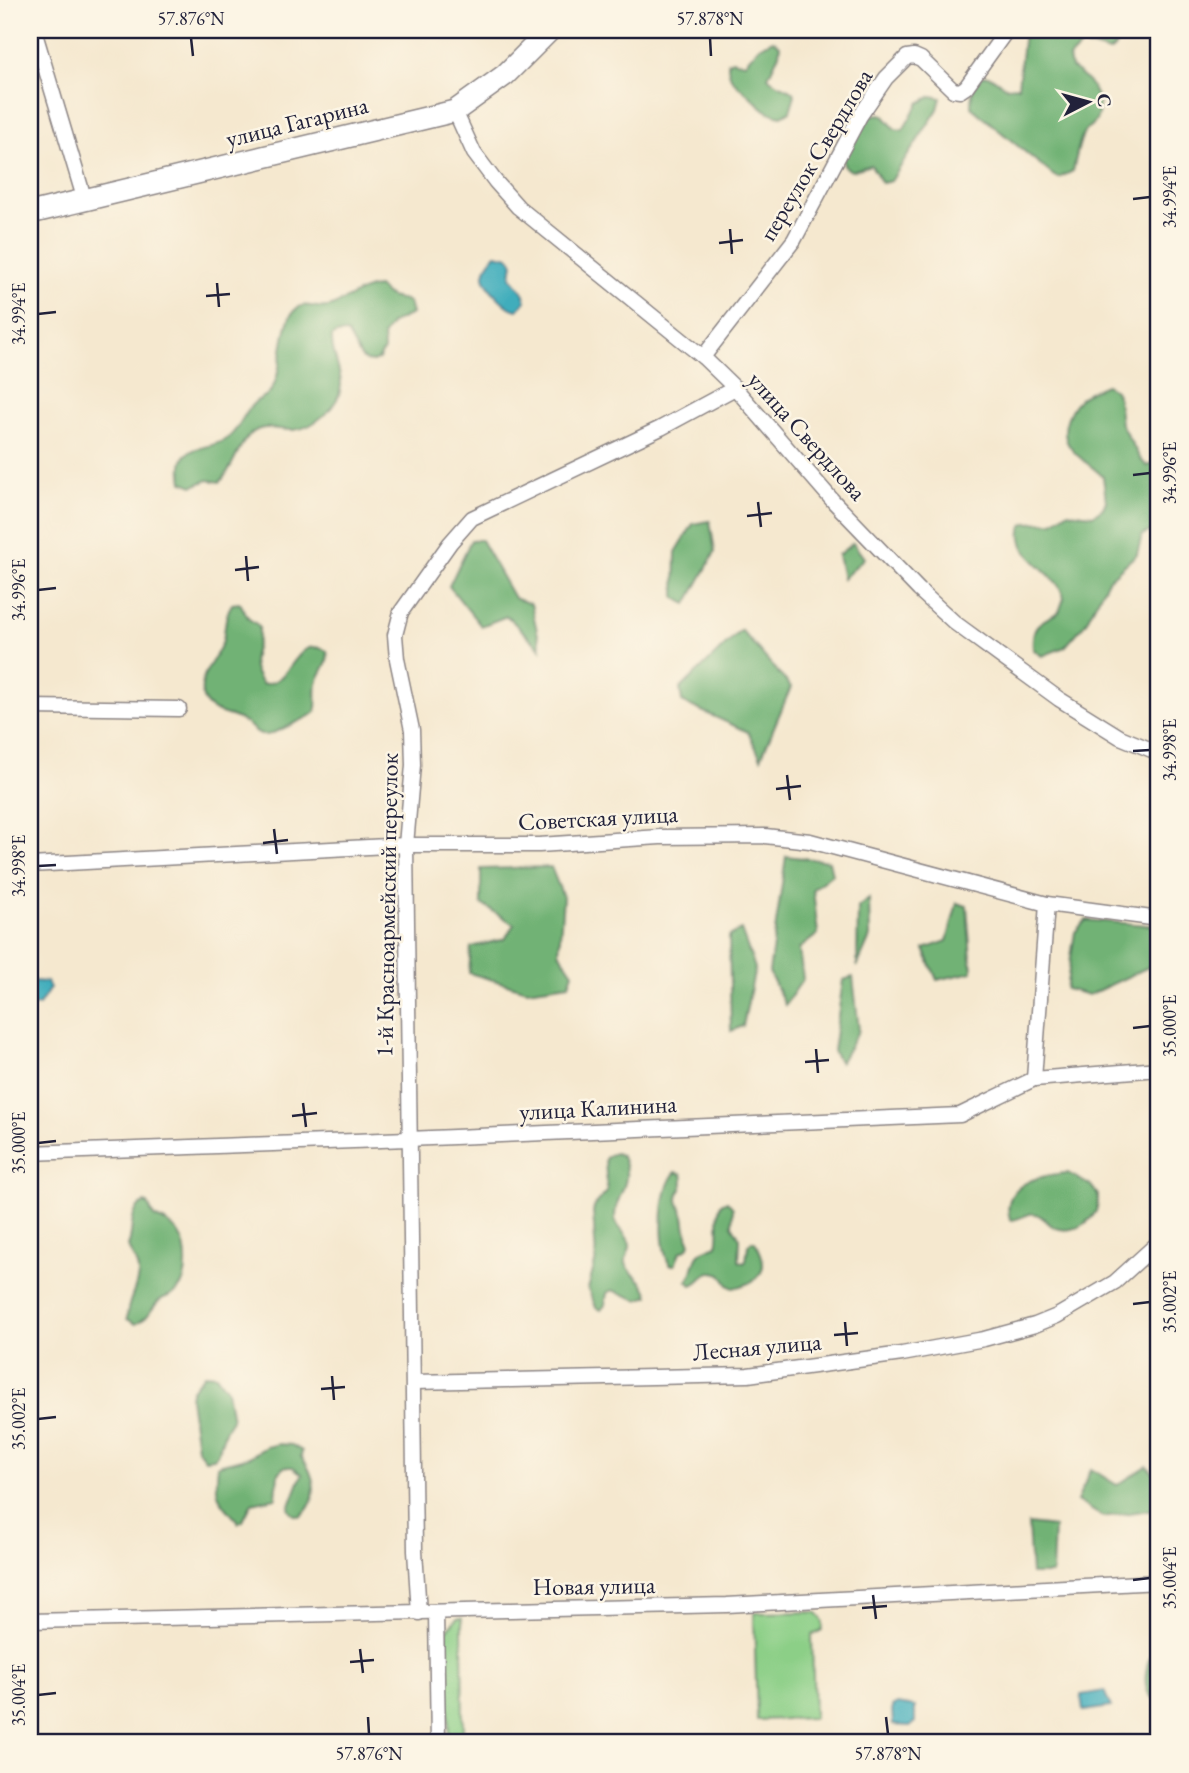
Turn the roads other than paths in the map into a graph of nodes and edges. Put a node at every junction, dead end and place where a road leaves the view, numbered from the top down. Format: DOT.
graph roads {
  1 [pos="34,30"];
  2 [pos="550,30"];
  3 [pos="1007,30"];
  4 [pos="455,111"];
  5 [pos="85,201"];
  6 [pos="30,213"];
  7 [pos="703,357"];
  8 [pos="735,388"];
  9 [pos="30,707"];
  10 [pos="179,709"];
  11 [pos="1159,753"];
  12 [pos="406,845"];
  13 [pos="30,865"];
  14 [pos="1047,904"];
  15 [pos="1159,919"];
  16 [pos="1159,1069"];
  17 [pos="1034,1079"];
  18 [pos="408,1139"];
  19 [pos="30,1153"];
  20 [pos="1159,1242"];
  21 [pos="414,1382"];
  22 [pos="1159,1582"];
  23 [pos="436,1612"];
  24 [pos="419,1613"];
  25 [pos="30,1621"];
  26 [pos="438,1743"];
  1 -- 5 [label="street"];
  2 -- 4 [label="main road, улица Гагарина"];
  3 -- 7 [label="street, переулок Свердлова"];
  4 -- 5 [label="main road, улица Гагарина"];
  4 -- 7 [label="street, улица Свердлова"];
  5 -- 6 [label="main road, улица Гагарина"];
  7 -- 8 [label="street, улица Свердлова"];
  8 -- 11 [label="street, улица Свердлова"];
  8 -- 12 [label="street, 1-й Красноармейский переулок"];
  9 -- 10 [label="street"];
  12 -- 13 [label="street, Советская улица"];
  12 -- 14 [label="street, Советская улица"];
  12 -- 18 [label="street, 1-й Красноармейский переулок"];
  14 -- 15 [label="street, Советская улица"];
  14 -- 17 [label="street"];
  16 -- 17 [label="street, улица Калинина"];
  17 -- 18 [label="street, улица Калинина"];
  18 -- 19 [label="street, улица Калинина"];
  18 -- 21 [label="street, 1-й Красноармейский переулок"];
  20 -- 21 [label="street, Лесная улица"];
  21 -- 24 [label="street, 1-й Красноармейский переулок"];
  22 -- 23 [label="street, Новая улица"];
  23 -- 24 [label="street, Новая улица"];
  23 -- 26 [label="street"];
  24 -- 25 [label="street, Новая улица"];
}
